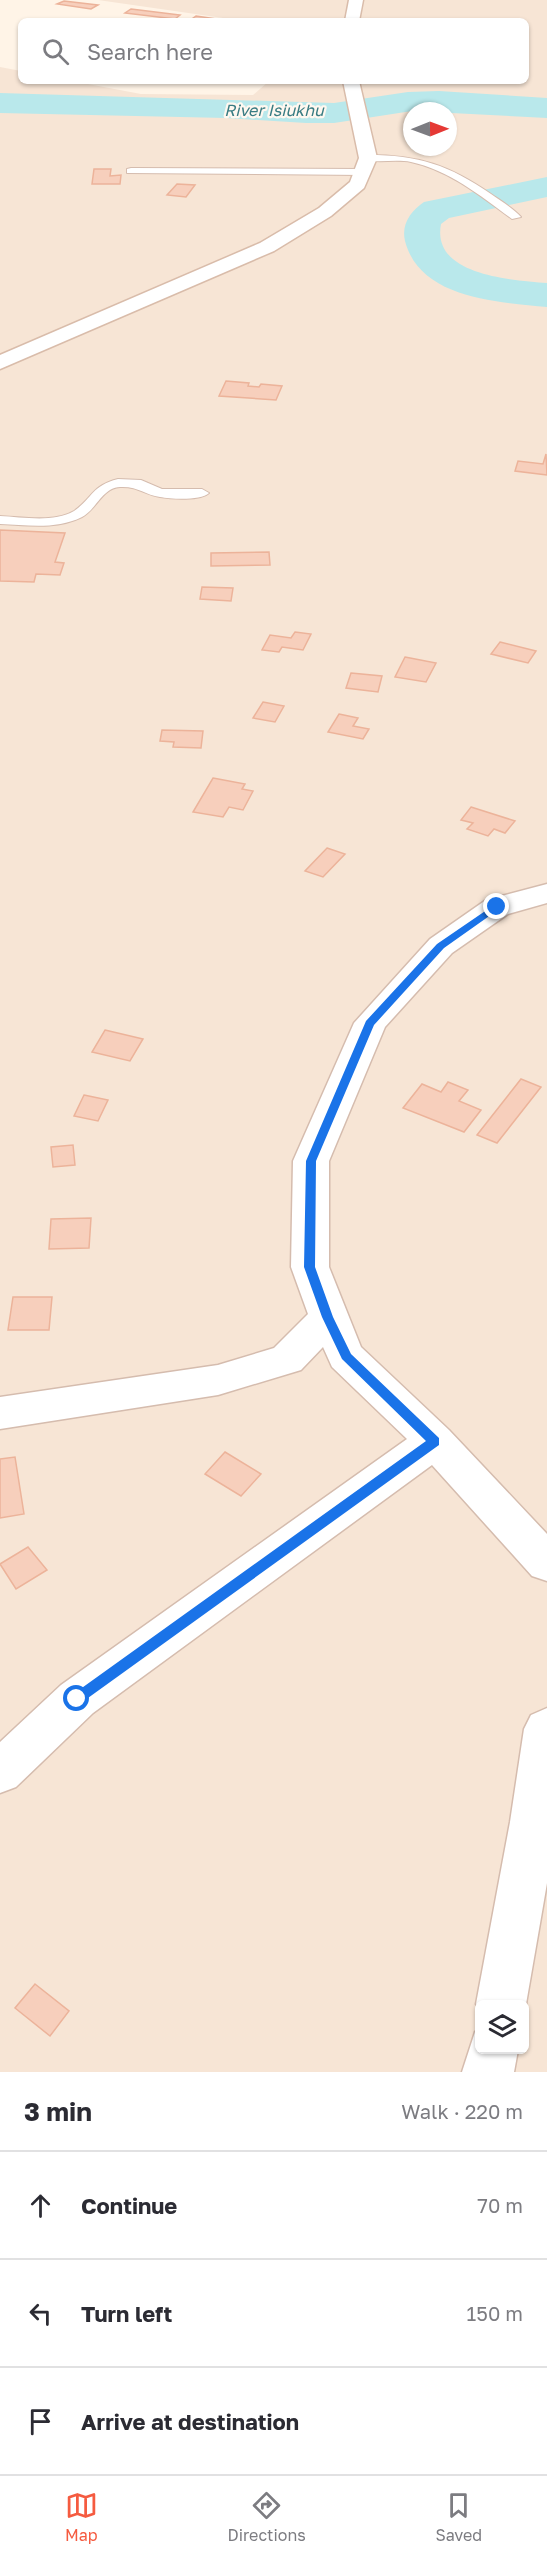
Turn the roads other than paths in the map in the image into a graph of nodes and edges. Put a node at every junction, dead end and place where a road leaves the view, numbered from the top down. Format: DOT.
graph roads {
  1 [pos="356,0"];
  2 [pos="353,18"];
  3 [pos="352,88"];
  4 [pos="366,165"];
  5 [pos="131,171"];
  6 [pos="516,217"];
  7 [pos="0,363"];
  8 [pos="202,493"];
  9 [pos="0,520"];
  10 [pos="547,893"];
  11 [pos="328,1317"];
  12 [pos="0,1413"];
  13 [pos="435,1441"];
  14 [pos="547,1563"];
  15 [pos="547,1729"];
  16 [pos="0,1772"];
  17 [pos="502,2000"];
  18 [pos="491,2054"];
  19 [pos="488,2072"];
  1 -- 2 [label="street"];
  3 -- 4 [label="street"];
  4 -- 5 [label="lane"];
  4 -- 6 [label="lane"];
  4 -- 7 [label="street"];
  8 -- 9 [label="lane"];
  10 -- 11 [label="street"];
  11 -- 12 [label="street"];
  11 -- 13 [label="street"];
  13 -- 14 [label="street"];
  13 -- 16 [label="street"];
  15 -- 17 [label="street"];
  18 -- 19 [label="street"];
}
